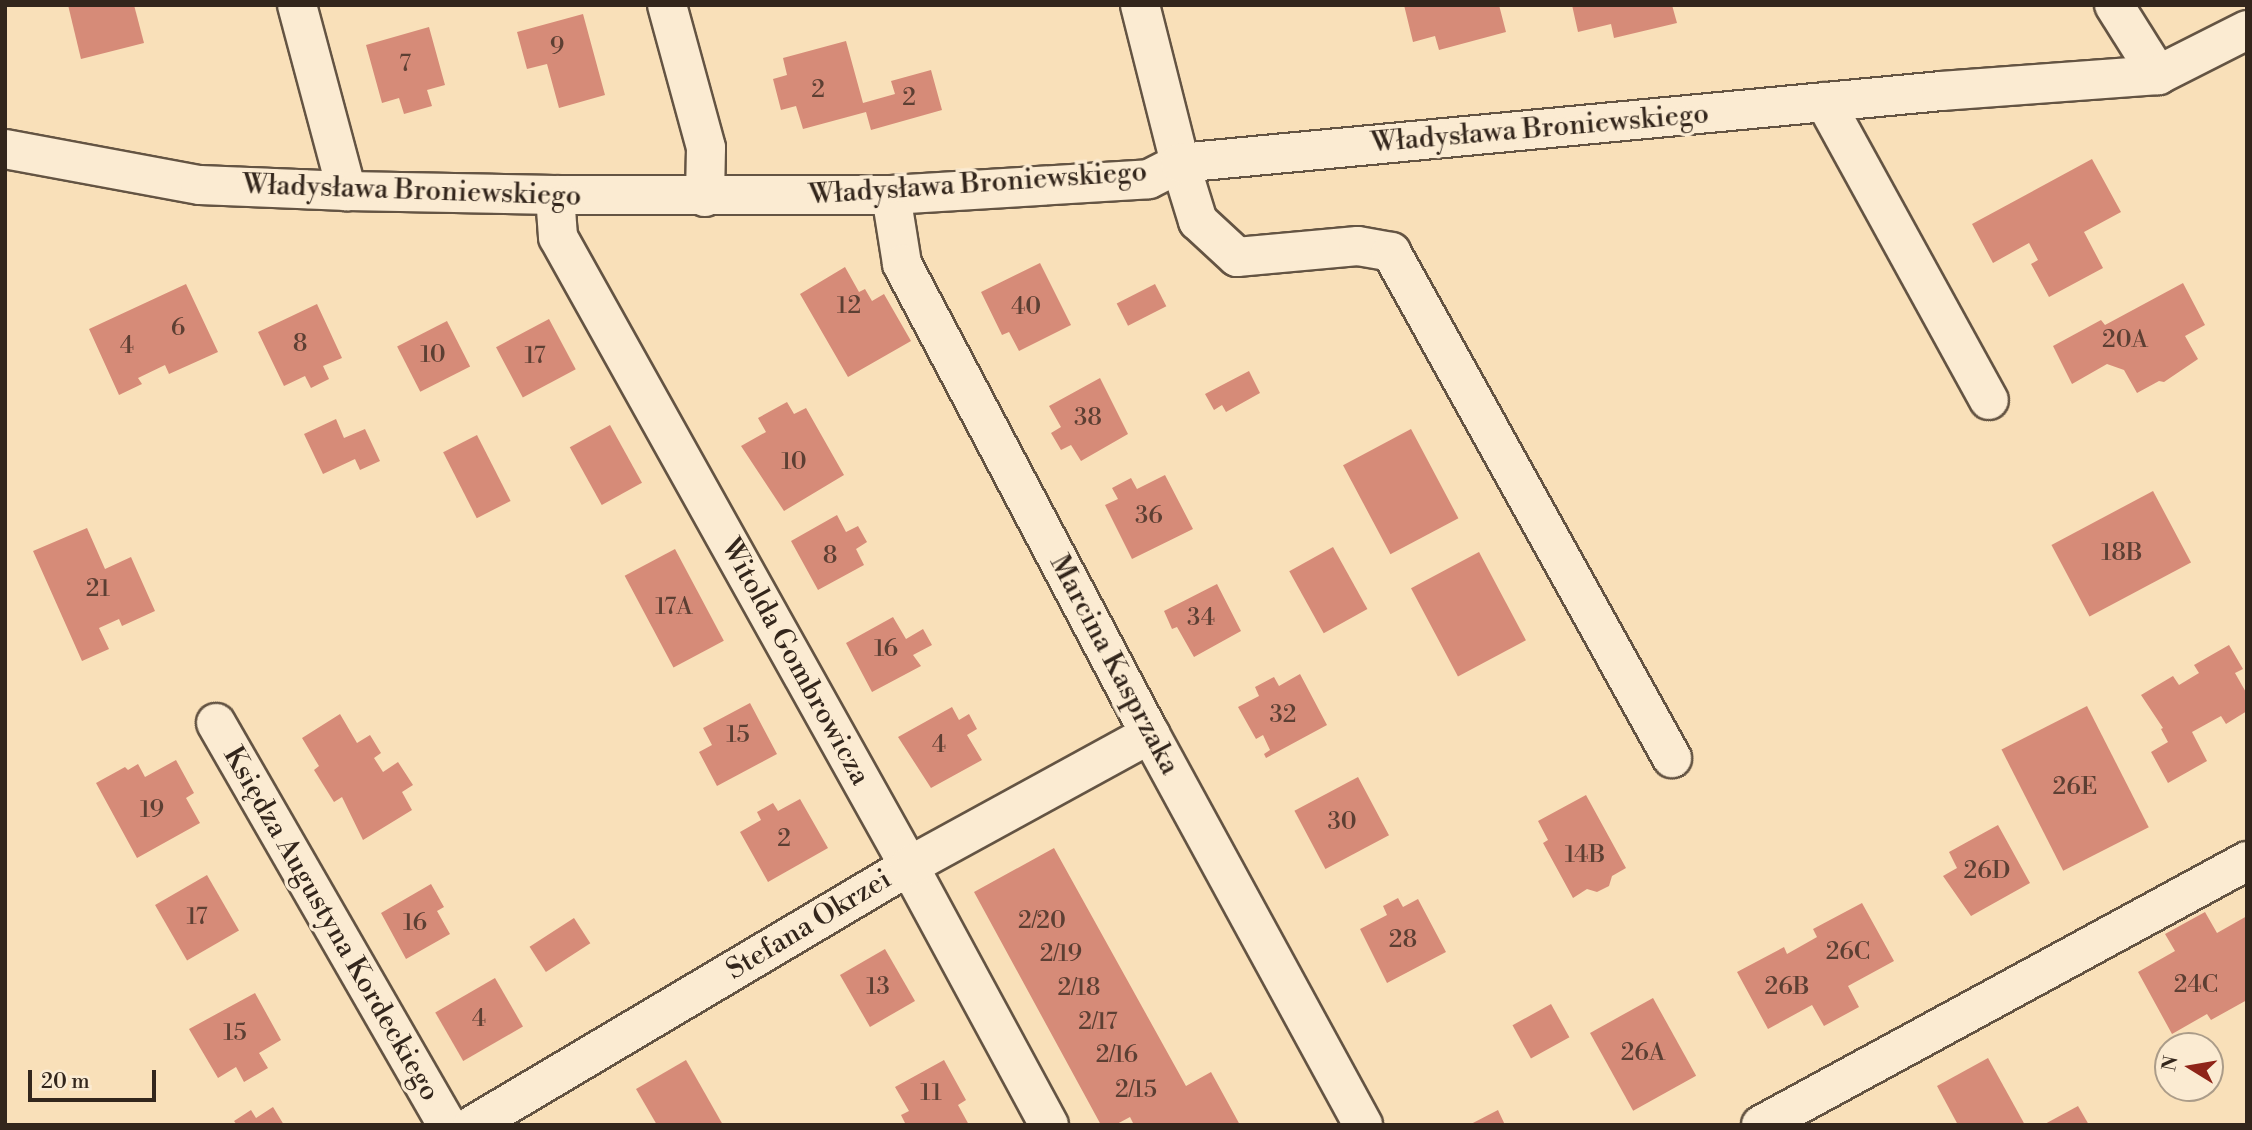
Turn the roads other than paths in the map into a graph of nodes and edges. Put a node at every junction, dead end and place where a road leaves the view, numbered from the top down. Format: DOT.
graph roads {
  1 [pos="297,5"];
  2 [pos="667,5"];
  3 [pos="1140,5"];
  4 [pos="2114,5"];
  5 [pos="2247,30"];
  6 [pos="2158,75"];
  7 [pos="1825,102"];
  8 [pos="5,149"];
  9 [pos="1180,163"];
  10 [pos="347,191"];
  11 [pos="555,195"];
  12 [pos="891,195"];
  13 [pos="705,197"];
  14 [pos="1989,400"];
  15 [pos="216,723"];
  16 [pos="1150,734"];
  17 [pos="1672,758"];
  18 [pos="2247,861"];
  19 [pos="909,866"];
  20 [pos="447,1125"];
  21 [pos="474,1125"];
  22 [pos="1049,1125"];
  23 [pos="1363,1125"];
  24 [pos="1761,1125"];
  1 -- 10 [label="street"];
  2 -- 13 [label="street"];
  3 -- 9 [label="street"];
  4 -- 6 [label="street"];
  5 -- 6 [label="street"];
  6 -- 7 [label="street, Władysława Broniewskiego"];
  7 -- 9 [label="street, Władysława Broniewskiego"];
  7 -- 14 [label="street"];
  8 -- 10 [label="street, Władysława Broniewskiego"];
  9 -- 12 [label="street, Władysława Broniewskiego"];
  9 -- 17 [label="street"];
  10 -- 11 [label="street, Władysława Broniewskiego"];
  11 -- 13 [label="street, Władysława Broniewskiego"];
  11 -- 19 [label="street, Witolda Gombrowicza"];
  12 -- 13 [label="street, Władysława Broniewskiego"];
  12 -- 16 [label="street, Marcina Kasprzaka"];
  15 -- 20 [label="street, Księdza Augustyna Kordeckiego"];
  16 -- 19 [label="street, Stefana Okrzei"];
  16 -- 23 [label="street, Marcina Kasprzaka"];
  18 -- 24 [label="street"];
  19 -- 21 [label="street, Stefana Okrzei"];
  19 -- 22 [label="street, Witolda Gombrowicza"];
}
